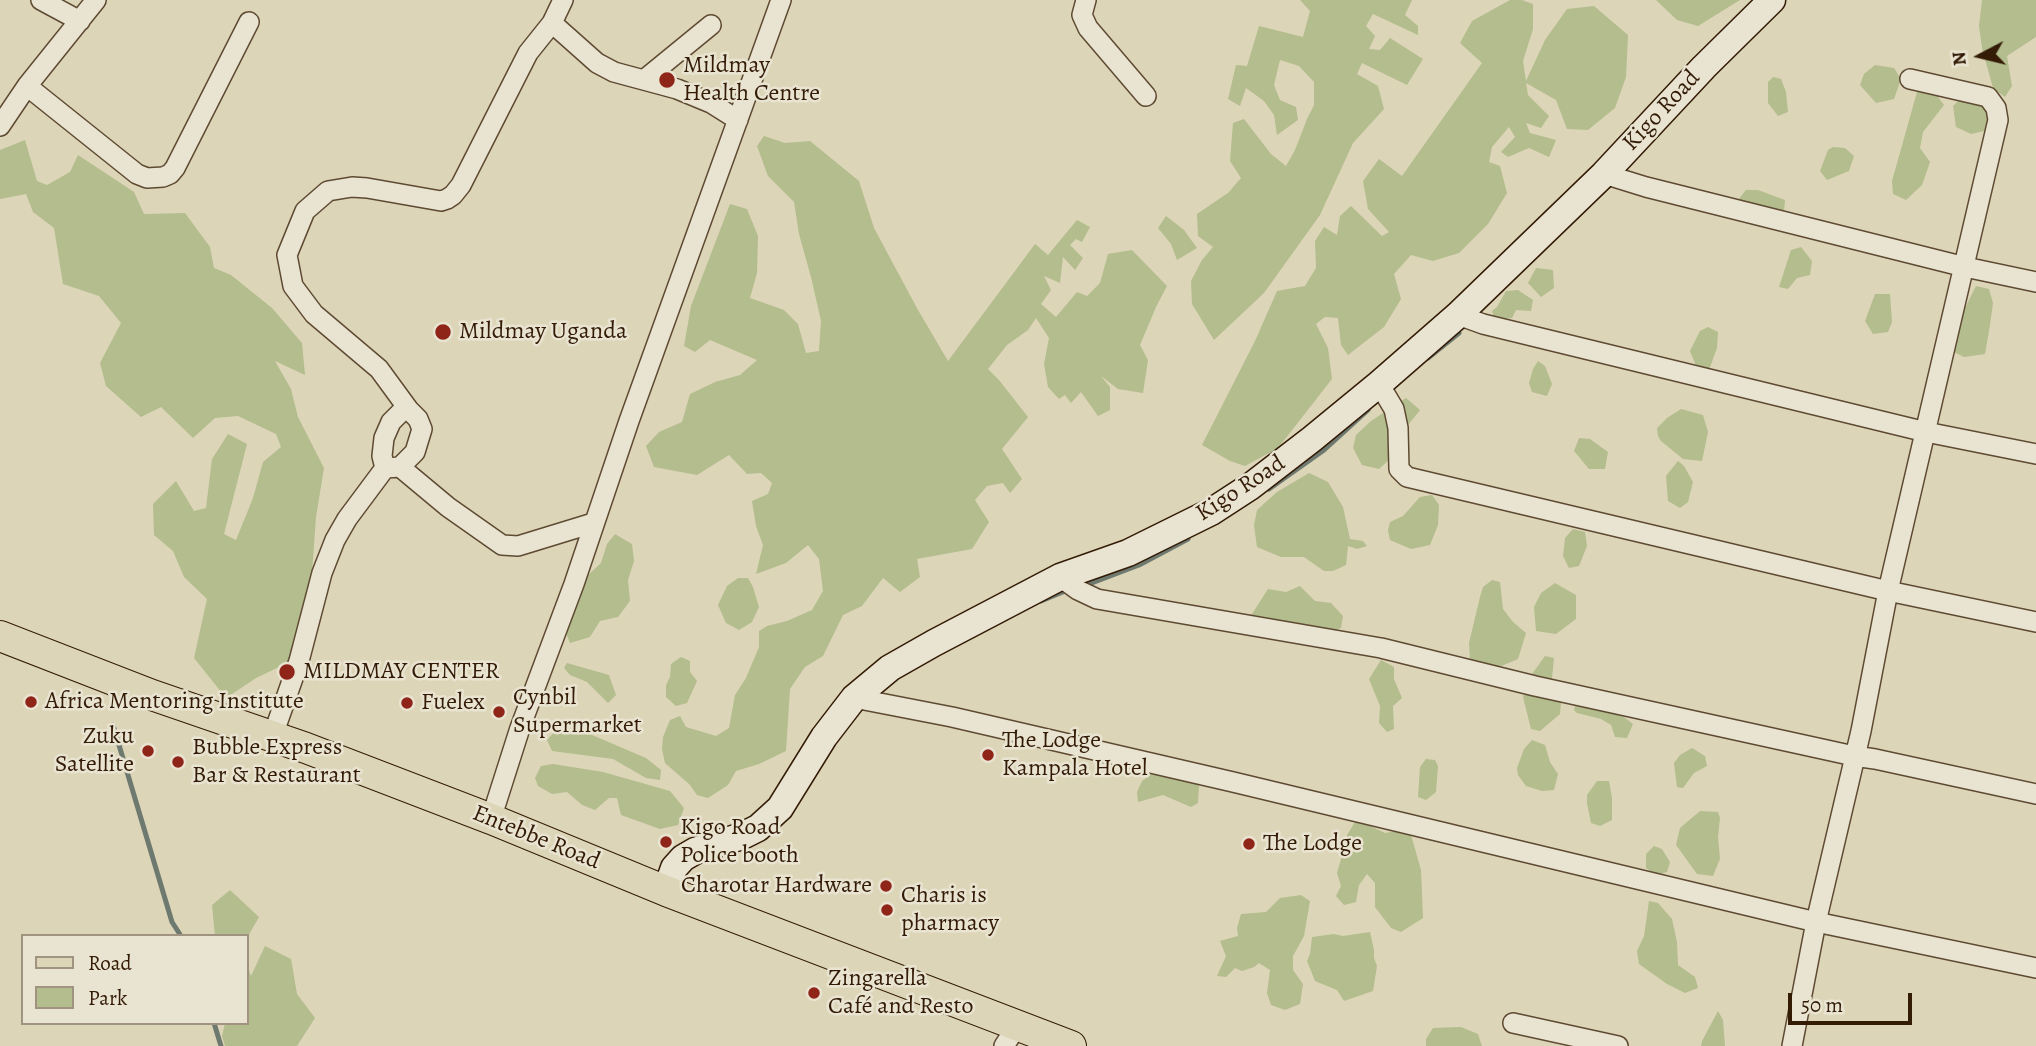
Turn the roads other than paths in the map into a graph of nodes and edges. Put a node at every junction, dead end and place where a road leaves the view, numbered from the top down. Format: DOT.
graph roads {
  1 [pos="41,0"];
  2 [pos="96,0"];
  3 [pos="563,0"];
  4 [pos="781,0"];
  5 [pos="1087,0"];
  6 [pos="1772,0"];
  7 [pos="80,22"];
  8 [pos="248,22"];
  9 [pos="552,23"];
  10 [pos="711,25"];
  11 [pos="645,79"];
  12 [pos="1910,79"];
  13 [pos="27,86"];
  14 [pos="1146,96"];
  15 [pos="737,120"];
  16 [pos="0,126"];
  17 [pos="1604,174"];
  18 [pos="1965,267"];
  19 [pos="2036,282"];
  20 [pos="1458,315"];
  21 [pos="1379,384"];
  22 [pos="410,410"];
  23 [pos="1926,432"];
  24 [pos="2036,454"];
  25 [pos="393,468"];
  26 [pos="593,523"];
  27 [pos="1060,577"];
  28 [pos="1888,591"];
  29 [pos="2036,622"];
  30 [pos="0,636"];
  31 [pos="854,698"];
  32 [pos="273,735"];
  33 [pos="1854,757"];
  34 [pos="2036,794"];
  35 [pos="491,819"];
  36 [pos="666,891"];
  37 [pos="1816,922"];
  38 [pos="2036,968"];
  39 [pos="1513,1023"];
  40 [pos="1011,1036"];
  41 [pos="1551,1039"];
  42 [pos="1071,1046"];
  43 [pos="1618,1046"];
  44 [pos="1792,1046"];
  1 -- 7 [label="street"];
  2 -- 7 [label="street"];
  3 -- 9 [label="street"];
  4 -- 15 [label="street"];
  5 -- 14 [label="street"];
  6 -- 17 [label="street, Kigo Road"];
  7 -- 13 [label="street"];
  8 -- 13 [label="street"];
  9 -- 11 [label="street"];
  9 -- 22 [label="street"];
  10 -- 11 [label="street"];
  11 -- 15 [label="street"];
  12 -- 18 [label="street"];
  13 -- 16 [label="street"];
  15 -- 26 [label="street"];
  17 -- 18 [label="street"];
  17 -- 20 [label="street, Kigo Road"];
  18 -- 19 [label="street"];
  18 -- 23 [label="street"];
  20 -- 21 [label="street, Kigo Road"];
  20 -- 23 [label="street"];
  21 -- 27 [label="street, Kigo Road"];
  21 -- 28 [label="street"];
  22 -- 25 [label="street"];
  22 -- 25 [label="street"];
  23 -- 24 [label="street"];
  23 -- 28 [label="street"];
  25 -- 26 [label="street"];
  25 -- 32 [label="street"];
  26 -- 35 [label="street"];
  27 -- 31 [label="street, Kigo Road"];
  27 -- 33 [label="street"];
  28 -- 29 [label="street"];
  28 -- 33 [label="street"];
  30 -- 32 [label="main road, Entebbe Road"];
  31 -- 36 [label="street, Kigo Road"];
  31 -- 37 [label="street"];
  32 -- 35 [label="main road, Entebbe Road"];
  33 -- 34 [label="street"];
  33 -- 37 [label="street"];
  35 -- 36 [label="main road, Entebbe Road"];
  36 -- 40 [label="main road, Entebbe Road"];
  37 -- 38 [label="street"];
  37 -- 44 [label="street"];
  39 -- 41 [label="street"];
  40 -- 42 [label="main road, Entebbe Road"];
  41 -- 43 [label="street"];
}
